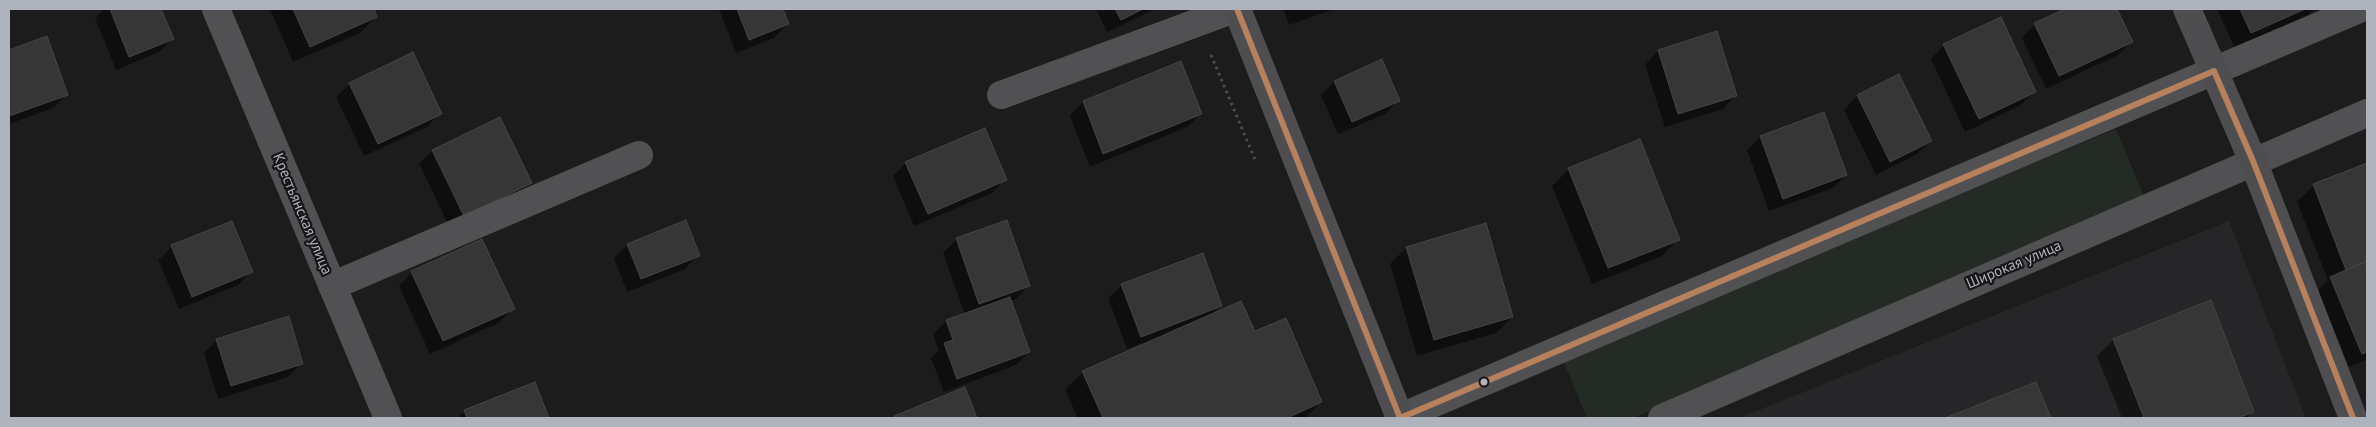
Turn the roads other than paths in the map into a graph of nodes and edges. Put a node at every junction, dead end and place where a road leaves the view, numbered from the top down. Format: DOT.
graph roads {
  1 [pos="216,9"];
  2 [pos="1236,9"];
  3 [pos="2187,9"];
  4 [pos="2359,9"];
  5 [pos="2214,71"];
  6 [pos="1001,95"];
  7 [pos="2367,113"];
  8 [pos="639,155"];
  9 [pos="2254,161"];
  10 [pos="332,286"];
  11 [pos="388,418"];
  12 [pos="1400,418"];
  13 [pos="1662,418"];
  14 [pos="2353,418"];
  1 -- 10 [label="street, Крестьянская улица"];
  2 -- 6 [label="street"];
  2 -- 12 [label="main road"];
  3 -- 5 [label="main road"];
  4 -- 5 [label="street"];
  5 -- 9 [label="main road"];
  5 -- 12 [label="street"];
  7 -- 9 [label="street, Широкая улица"];
  8 -- 10 [label="street"];
  9 -- 13 [label="street, Широкая улица"];
  9 -- 14 [label="main road"];
  10 -- 11 [label="street, Крестьянская улица"];
}
